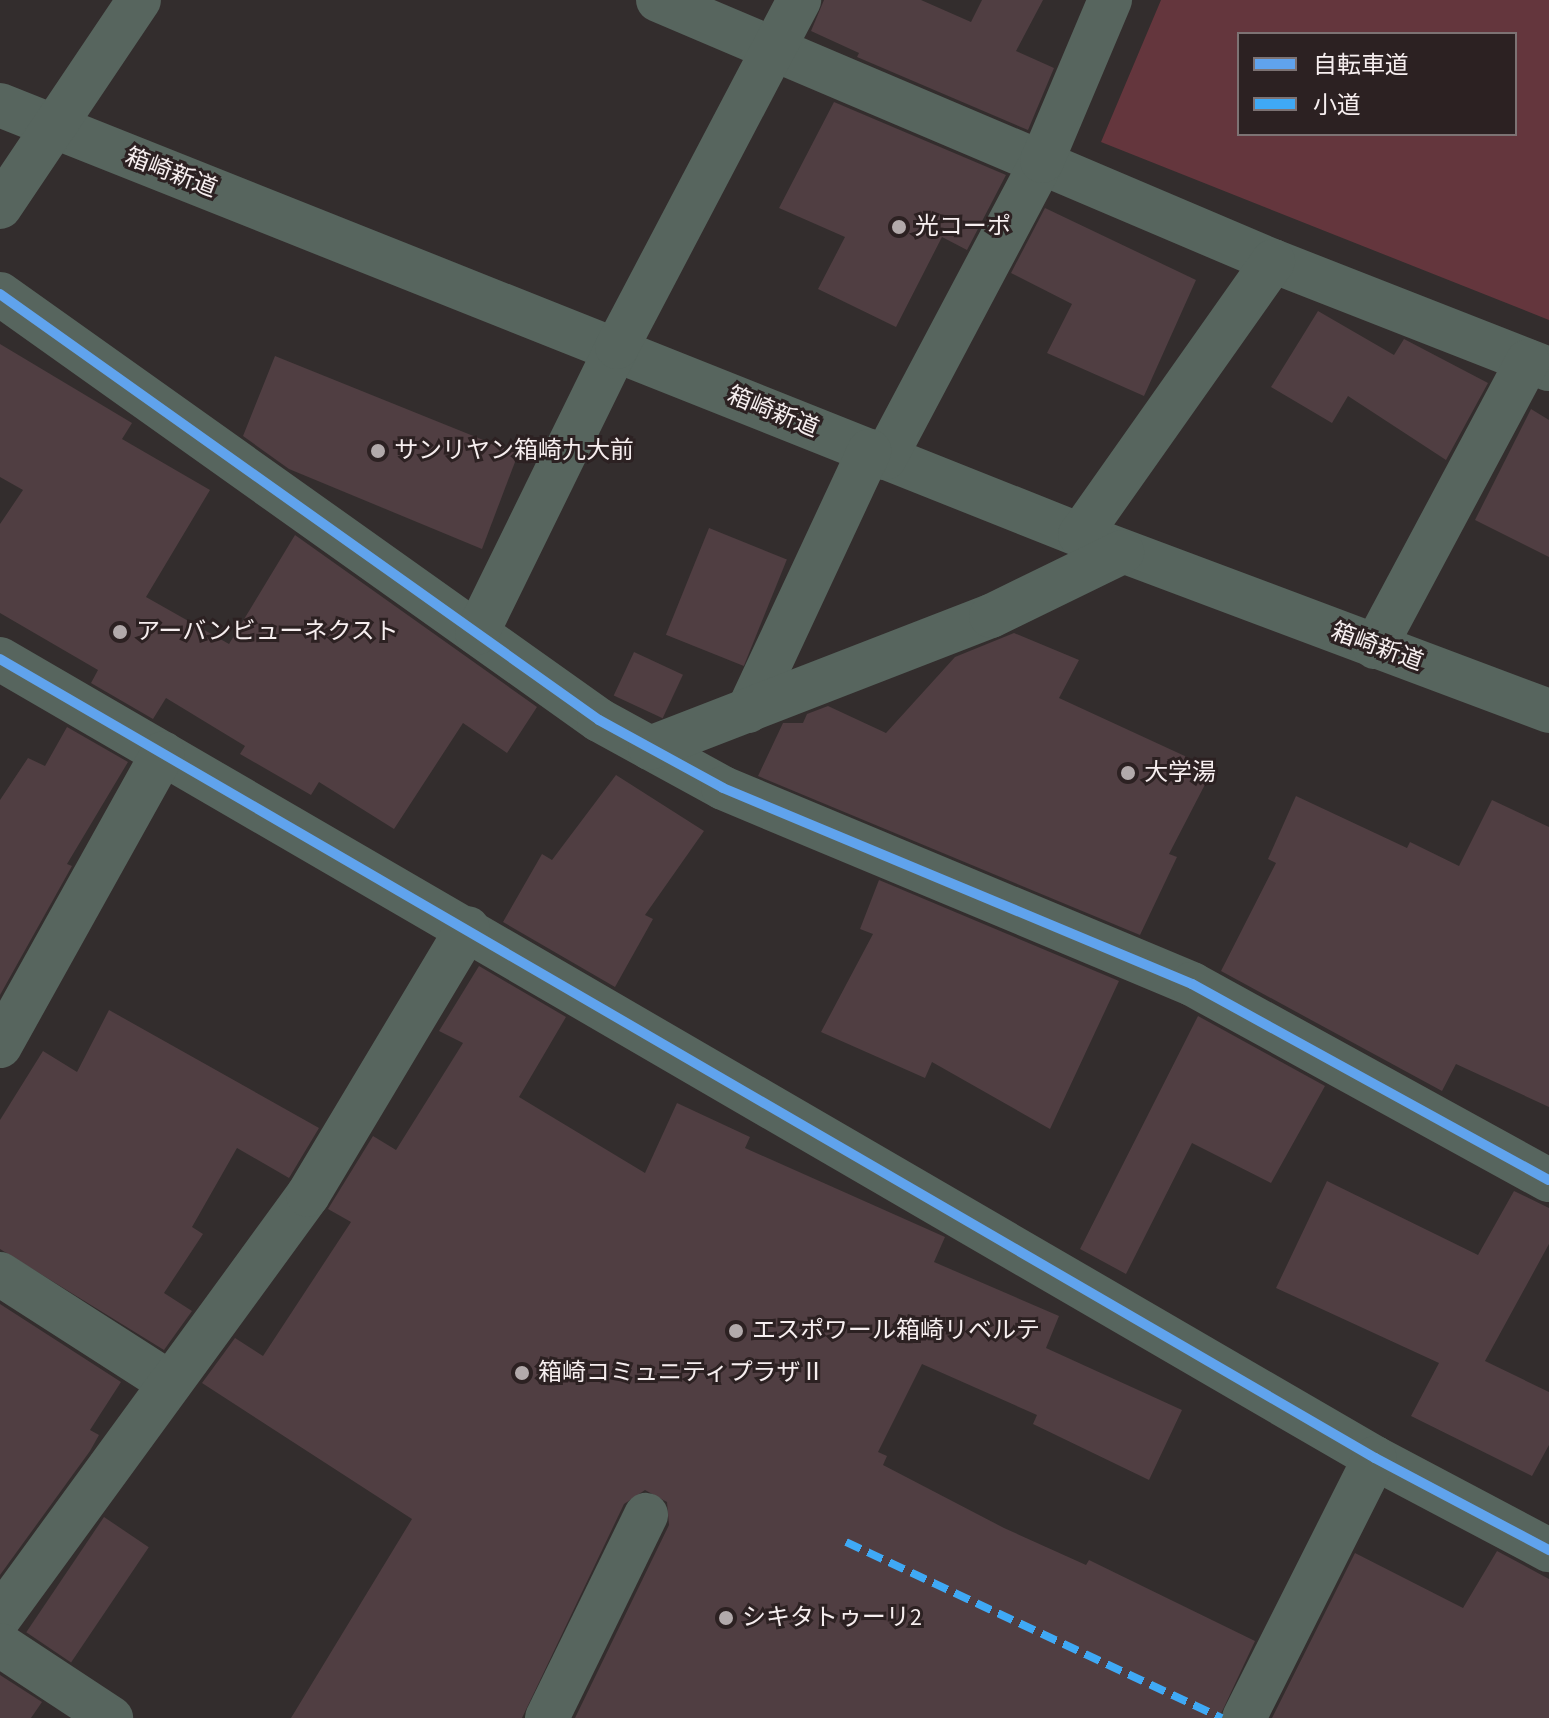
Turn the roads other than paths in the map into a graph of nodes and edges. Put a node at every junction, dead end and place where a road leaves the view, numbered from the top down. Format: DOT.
graph roads {
  1 [pos="139,0"];
  2 [pos="658,0"];
  3 [pos="799,0"];
  4 [pos="1110,0"];
  5 [pos="774,47"];
  6 [pos="0,105"];
  7 [pos="57,128"];
  8 [pos="1042,161"];
  9 [pos="0,207"];
  10 [pos="1273,261"];
  11 [pos="0,294"];
  12 [pos="617,347"];
  13 [pos="1538,365"];
  14 [pos="877,454"];
  15 [pos="1080,535"];
  16 [pos="1122,552"];
  17 [pos="477,633"];
  18 [pos="1375,647"];
  19 [pos="0,659"];
  20 [pos="748,711"];
  21 [pos="1549,711"];
  22 [pos="650,748"];
  23 [pos="163,753"];
  24 [pos="468,928"];
  25 [pos="0,1046"];
  26 [pos="1549,1180"];
  27 [pos="0,1274"];
  28 [pos="170,1383"];
  29 [pos="1375,1458"];
  30 [pos="646,1515"];
  31 [pos="1549,1550"];
  32 [pos="0,1617"];
  33 [pos="0,1645"];
  34 [pos="111,1718"];
  35 [pos="547,1718"];
  36 [pos="1244,1718"];
  1 -- 7 [label="street"];
  2 -- 5 [label="street"];
  3 -- 5 [label="street"];
  4 -- 8 [label="street"];
  5 -- 8 [label="street"];
  5 -- 12 [label="street"];
  6 -- 7 [label="street, 箱崎新道"];
  7 -- 9 [label="street"];
  7 -- 12 [label="street, 箱崎新道"];
  8 -- 10 [label="street"];
  8 -- 14 [label="street"];
  10 -- 13 [label="street"];
  10 -- 15 [label="street"];
  11 -- 17 [label="street"];
  12 -- 14 [label="street, 箱崎新道"];
  12 -- 17 [label="street"];
  13 -- 18 [label="street"];
  14 -- 15 [label="street, 箱崎新道"];
  14 -- 20 [label="street"];
  15 -- 16 [label="street, 箱崎新道"];
  16 -- 18 [label="street, 箱崎新道"];
  16 -- 20 [label="street"];
  17 -- 22 [label="street"];
  18 -- 21 [label="street, 箱崎新道"];
  19 -- 23 [label="street"];
  20 -- 22 [label="street"];
  22 -- 26 [label="street"];
  23 -- 24 [label="street"];
  23 -- 25 [label="street"];
  24 -- 28 [label="street"];
  24 -- 29 [label="street"];
  27 -- 28 [label="street"];
  28 -- 32 [label="street"];
  29 -- 31 [label="street"];
  29 -- 36 [label="street"];
  30 -- 35 [label="street"];
  33 -- 34 [label="street"];
}
